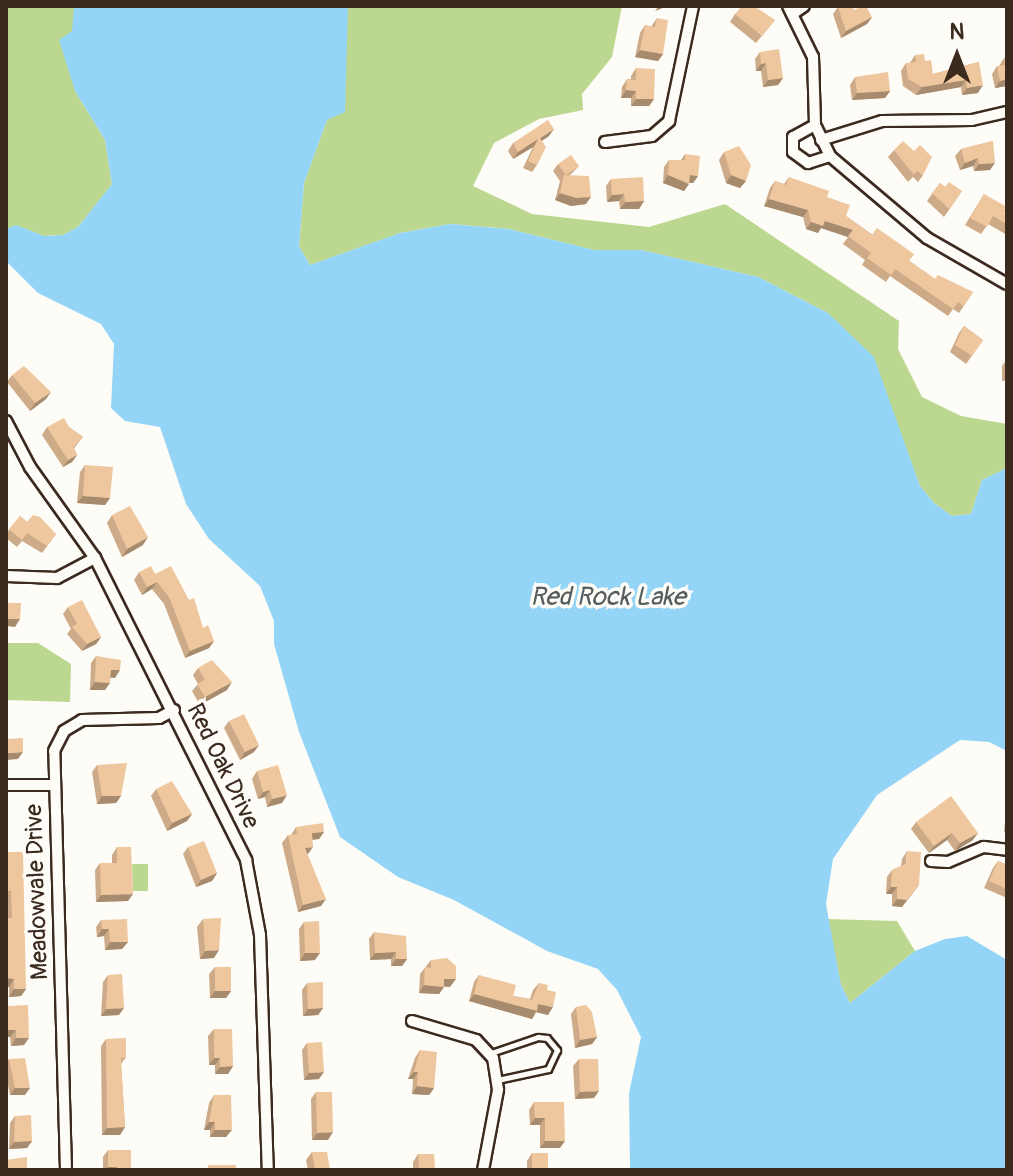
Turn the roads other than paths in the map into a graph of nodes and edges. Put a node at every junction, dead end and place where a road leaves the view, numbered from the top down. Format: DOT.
graph roads {
  1 [pos="693,6"];
  2 [pos="804,6"];
  3 [pos="791,10"];
  4 [pos="1007,112"];
  5 [pos="815,125"];
  6 [pos="821,140"];
  7 [pos="605,142"];
  8 [pos="830,156"];
  9 [pos="1007,284"];
  10 [pos="6,421"];
  11 [pos="95,558"];
  12 [pos="6,576"];
  13 [pos="174,710"];
  14 [pos="6,785"];
  15 [pos="53,785"];
  16 [pos="1007,850"];
  17 [pos="931,861"];
  18 [pos="412,1021"];
  19 [pos="490,1054"];
  20 [pos="497,1080"];
  21 [pos="66,1170"];
  22 [pos="268,1170"];
  23 [pos="483,1170"];
  1 -- 7 [label="street"];
  2 -- 3 [label="street"];
  3 -- 5 [label="street"];
  4 -- 6 [label="street"];
  5 -- 6 [label="street"];
  5 -- 8 [label="street"];
  6 -- 8 [label="street"];
  8 -- 9 [label="street"];
  10 -- 11 [label="street, Red Oak Drive"];
  11 -- 12 [label="street"];
  11 -- 13 [label="street, Red Oak Drive"];
  13 -- 15 [label="street, Meadowvale Drive"];
  13 -- 22 [label="street, Red Oak Drive"];
  14 -- 15 [label="street"];
  15 -- 21 [label="street, Meadowvale Drive"];
  16 -- 17 [label="street"];
  18 -- 19 [label="street"];
  19 -- 20 [label="street"];
  19 -- 20 [label="lane"];
  20 -- 23 [label="street"];
}
